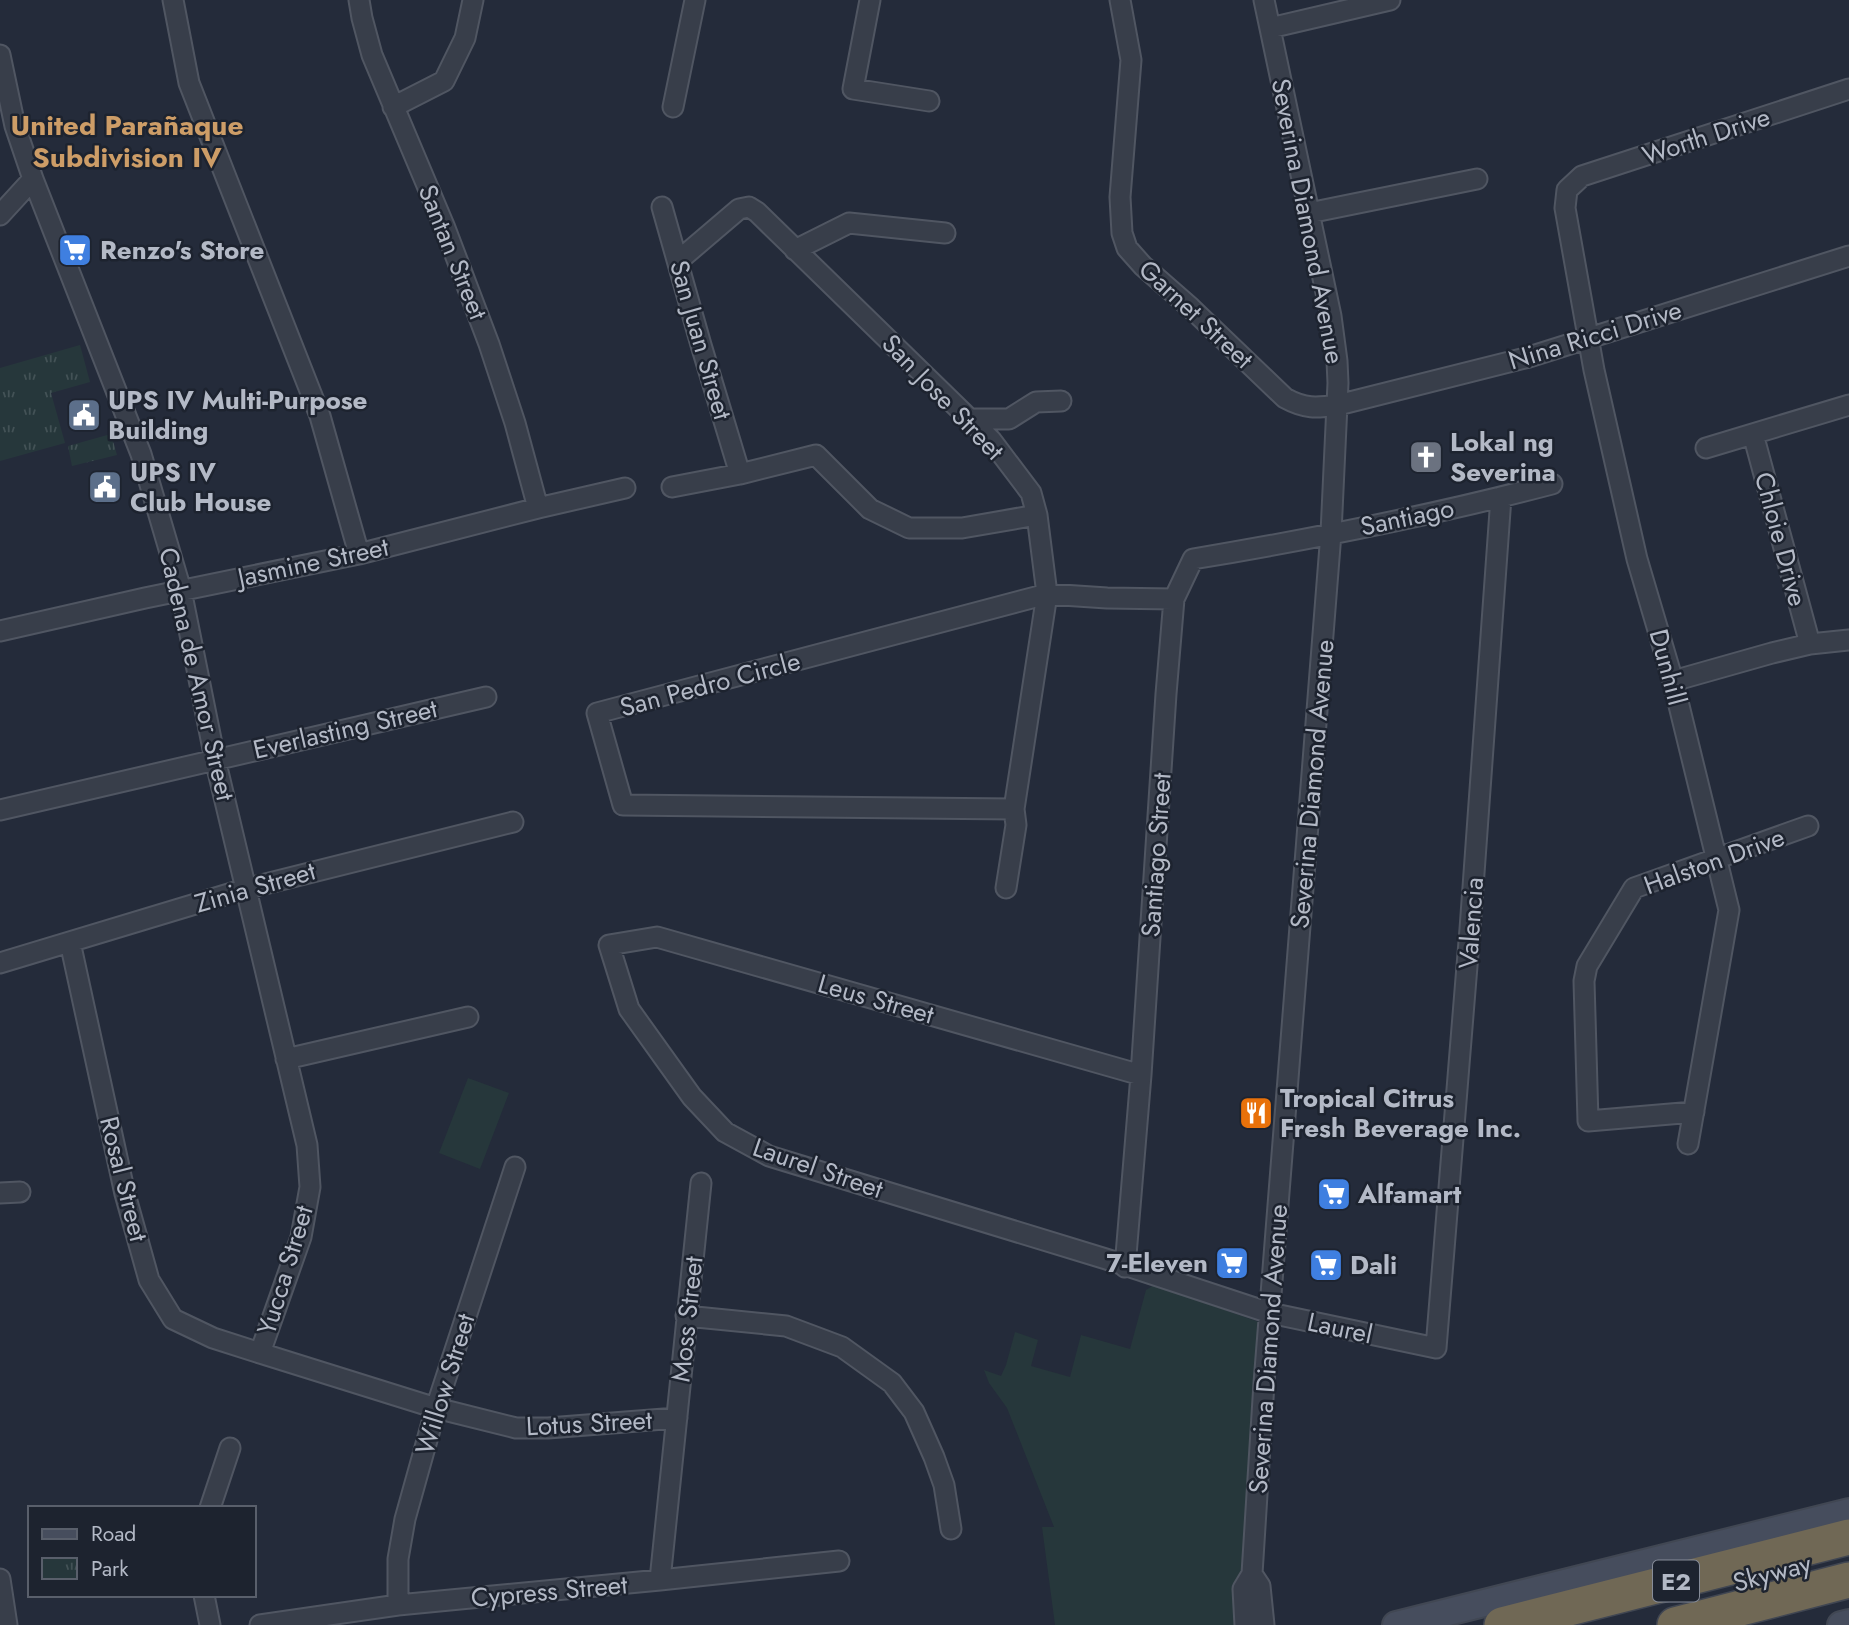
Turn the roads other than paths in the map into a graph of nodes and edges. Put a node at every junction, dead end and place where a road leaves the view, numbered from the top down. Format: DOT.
graph roads {
  1 [pos="173,0"];
  2 [pos="359,0"];
  3 [pos="473,0"];
  4 [pos="695,0"];
  5 [pos="870,0"];
  6 [pos="1120,0"];
  7 [pos="1264,0"];
  8 [pos="1390,0"];
  9 [pos="1270,28"];
  10 [pos="0,55"];
  11 [pos="1849,89"];
  12 [pos="929,101"];
  13 [pos="393,107"];
  14 [pos="673,107"];
  15 [pos="33,179"];
  16 [pos="1477,179"];
  17 [pos="1567,190"];
  18 [pos="662,206"];
  19 [pos="1309,213"];
  20 [pos="0,215"];
  21 [pos="945,233"];
  22 [pos="795,250"];
  23 [pos="1849,256"];
  24 [pos="678,261"];
  25 [pos="1589,338"];
  26 [pos="1061,401"];
  27 [pos="1338,405"];
  28 [pos="1849,405"];
  29 [pos="969,419"];
  30 [pos="1753,434"];
  31 [pos="1706,449"];
  32 [pos="740,474"];
  33 [pos="1552,484"];
  34 [pos="671,487"];
  35 [pos="625,488"];
  36 [pos="1501,497"];
  37 [pos="538,508"];
  38 [pos="1037,515"];
  39 [pos="1331,533"];
  40 [pos="1303,539"];
  41 [pos="359,554"];
  42 [pos="181,590"];
  43 [pos="1047,594"];
  44 [pos="1174,598"];
  45 [pos="0,631"];
  46 [pos="1849,640"];
  47 [pos="1810,644"];
  48 [pos="1673,681"];
  49 [pos="486,697"];
  50 [pos="215,760"];
  51 [pos="1014,809"];
  52 [pos="0,810"];
  53 [pos="513,822"];
  54 [pos="1808,826"];
  55 [pos="1716,858"];
  56 [pos="1006,888"];
  57 [pos="245,889"];
  58 [pos="70,942"];
  59 [pos="609,945"];
  60 [pos="0,962"];
  61 [pos="468,1017"];
  62 [pos="286,1059"];
  63 [pos="1141,1075"];
  64 [pos="1693,1112"];
  65 [pos="1688,1144"];
  66 [pos="307,1145"];
  67 [pos="515,1167"];
  68 [pos="701,1183"];
  69 [pos="20,1192"];
  70 [pos="0,1193"];
  71 [pos="1125,1267"];
  72 [pos="1270,1313"];
  73 [pos="687,1316"];
  74 [pos="1436,1348"];
  75 [pos="260,1353"];
  76 [pos="436,1408"];
  77 [pos="677,1419"];
  78 [pos="230,1448"];
  79 [pos="211,1506"];
  80 [pos="1849,1512"];
  81 [pos="951,1529"];
  82 [pos="1849,1537"];
  83 [pos="1849,1553"];
  84 [pos="839,1561"];
  85 [pos="1252,1574"];
  86 [pos="0,1579"];
  87 [pos="660,1580"];
  88 [pos="1849,1580"];
  89 [pos="1849,1594"];
  90 [pos="204,1597"];
  91 [pos="398,1605"];
  92 [pos="1849,1623"];
  93 [pos="7,1625"];
  94 [pos="210,1625"];
  95 [pos="260,1625"];
  96 [pos="1245,1625"];
  97 [pos="1264,1625"];
  98 [pos="1396,1625"];
  99 [pos="1502,1625"];
  100 [pos="1574,1625"];
  101 [pos="1675,1625"];
  102 [pos="1727,1625"];
  103 [pos="1841,1625"];
  1 -- 41 [label="street"];
  2 -- 13 [label="street, Santan Street"];
  3 -- 13 [label="street"];
  4 -- 14 [label="street"];
  5 -- 12 [label="street"];
  6 -- 27 [label="street, Garnet Street"];
  7 -- 9 [label="street, Severina Diamond Avenue"];
  8 -- 9 [label="street"];
  9 -- 19 [label="street, Severina Diamond Avenue"];
  10 -- 15 [label="street, Cadena de Amor Street"];
  11 -- 17 [label="street, Worth Drive"];
  13 -- 37 [label="street, Santan Street"];
  15 -- 20 [label="street"];
  15 -- 42 [label="street, Cadena de Amor Street"];
  16 -- 19 [label="street"];
  17 -- 25 [label="street, Dunhill"];
  18 -- 24 [label="street, San Juan Street"];
  19 -- 27 [label="street, Severina Diamond Avenue"];
  21 -- 22 [label="street"];
  22 -- 24 [label="street, San Jose Street"];
  22 -- 29 [label="street, San Jose Street"];
  23 -- 25 [label="street, Nina Ricci Drive"];
  24 -- 32 [label="street, San Juan Street"];
  25 -- 27 [label="street, Nina Ricci Drive"];
  25 -- 48 [label="street, Dunhill"];
  26 -- 29 [label="street"];
  27 -- 39 [label="street, Severina Diamond Avenue"];
  28 -- 30 [label="street, Chloie Drive"];
  29 -- 38 [label="street, San Jose Street"];
  30 -- 31 [label="street, Chloie Drive"];
  30 -- 47 [label="street, Chloie Drive"];
  32 -- 34 [label="street"];
  32 -- 38 [label="street"];
  33 -- 36 [label="street, Santiago"];
  35 -- 37 [label="street, Jasmine Street"];
  36 -- 39 [label="street, Santiago"];
  36 -- 74 [label="street, Valencia"];
  37 -- 41 [label="street, Jasmine Street"];
  38 -- 43 [label="street, San Jose Street"];
  39 -- 40 [label="street, Santiago"];
  39 -- 72 [label="street, Severina Diamond Avenue"];
  40 -- 44 [label="street, Santiago Street"];
  41 -- 42 [label="street, Jasmine Street"];
  42 -- 45 [label="street, Jasmine Street"];
  42 -- 50 [label="street, Cadena de Amor Street"];
  43 -- 44 [label="street, San Pedro Circle"];
  43 -- 51 [label="street, San Jose Street"];
  43 -- 51 [label="street, San Pedro Circle"];
  44 -- 63 [label="street, Santiago Street"];
  46 -- 47 [label="street"];
  47 -- 48 [label="street"];
  48 -- 55 [label="street, Dunhill"];
  49 -- 50 [label="street, Everlasting Street"];
  50 -- 52 [label="street, Everlasting Street"];
  50 -- 57 [label="street, Cadena de Amor Street"];
  51 -- 56 [label="street, San Jose Street"];
  53 -- 57 [label="street, Zinia Street"];
  54 -- 55 [label="street, Halston Drive"];
  55 -- 64 [label="street, Dunhill"];
  55 -- 64 [label="street, Halston Drive"];
  57 -- 58 [label="street, Zinia Street"];
  57 -- 62 [label="street, Cadena de Amor Street"];
  58 -- 60 [label="street, Zinia Street"];
  58 -- 75 [label="street, Rosal Street"];
  59 -- 63 [label="street, Leus Street"];
  59 -- 71 [label="street, Laurel Street"];
  61 -- 62 [label="street"];
  62 -- 66 [label="street, Cadena de Amor Street"];
  63 -- 71 [label="street, Santiago Street"];
  64 -- 65 [label="street, Dunhill"];
  66 -- 75 [label="street, Yucca Street"];
  67 -- 76 [label="street, Willow Street"];
  68 -- 73 [label="street, Moss Street"];
  69 -- 70 [label="street"];
  71 -- 72 [label="street, Laurel"];
  72 -- 74 [label="street, Laurel"];
  72 -- 85 [label="street, Severina Diamond Avenue"];
  73 -- 77 [label="street, Moss Street"];
  73 -- 81 [label="street"];
  75 -- 76 [label="street, Lotus Street"];
  76 -- 77 [label="street, Lotus Street"];
  76 -- 91 [label="street, Willow Street"];
  77 -- 87 [label="street, Moss Street"];
  78 -- 79 [label="street"];
  80 -- 98 [label="main road"];
  82 -- 99 [label="highway, E2"];
  83 -- 100 [label="highway, Skyway / E2"];
  84 -- 87 [label="street, Cypress Street"];
  85 -- 96 [label="street, Severina Diamond Avenue"];
  85 -- 97 [label="street, Severina Diamond Avenue"];
  86 -- 93 [label="street"];
  87 -- 91 [label="street, Cypress Street"];
  88 -- 101 [label="highway, Skyway / E2"];
  89 -- 102 [label="highway, E2"];
  90 -- 94 [label="street"];
  91 -- 95 [label="street, Cypress Street"];
  92 -- 103 [label="main road"];
}
